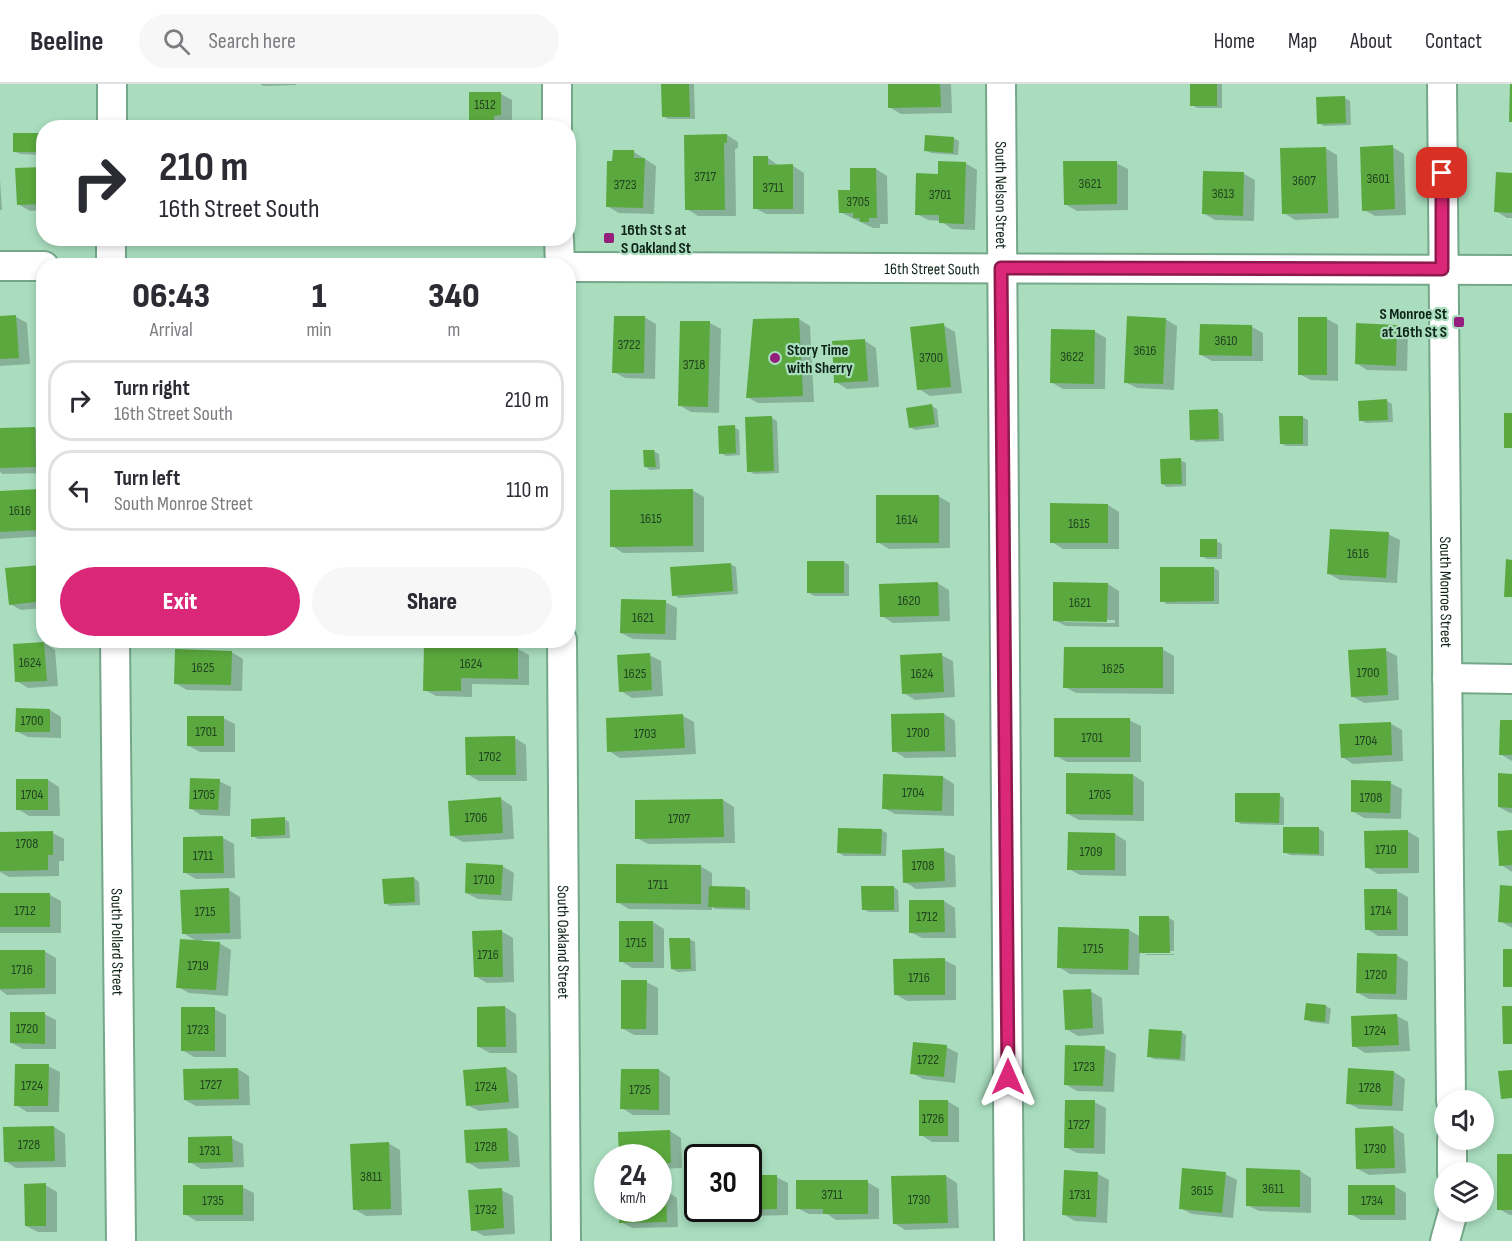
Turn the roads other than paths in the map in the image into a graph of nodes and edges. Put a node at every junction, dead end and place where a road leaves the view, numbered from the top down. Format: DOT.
graph roads {
  1 [pos="112,84"];
  2 [pos="557,84"];
  3 [pos="1001,84"];
  4 [pos="1442,84"];
  5 [pos="112,120"];
  6 [pos="557,120"];
  7 [pos="0,266"];
  8 [pos="36,266"];
  9 [pos="576,267"];
  10 [pos="1001,268"];
  11 [pos="1442,269"];
  12 [pos="1512,270"];
  13 [pos="115,648"];
  14 [pos="562,648"];
  15 [pos="1447,678"];
  16 [pos="1512,679"];
  17 [pos="1451,1090"];
  18 [pos="1449,1222"];
  19 [pos="121,1241"];
  20 [pos="566,1241"];
  21 [pos="1009,1241"];
  22 [pos="1444,1241"];
  1 -- 5 [label="street"];
  2 -- 6 [label="street"];
  3 -- 10 [label="street, South Nelson Street"];
  4 -- 11 [label="street, South Monroe Street"];
  7 -- 8 [label="street"];
  9 -- 10 [label="street, 16th Street South"];
  10 -- 11 [label="street, 16th Street South"];
  10 -- 21 [label="street, South Nelson Street"];
  11 -- 12 [label="street, 16th Street South"];
  11 -- 15 [label="street, South Monroe Street"];
  13 -- 19 [label="street, South Pollard Street"];
  14 -- 20 [label="street, South Oakland Street"];
  15 -- 16 [label="street"];
  15 -- 17 [label="street, South Monroe Street"];
  18 -- 22 [label="street"];
}
